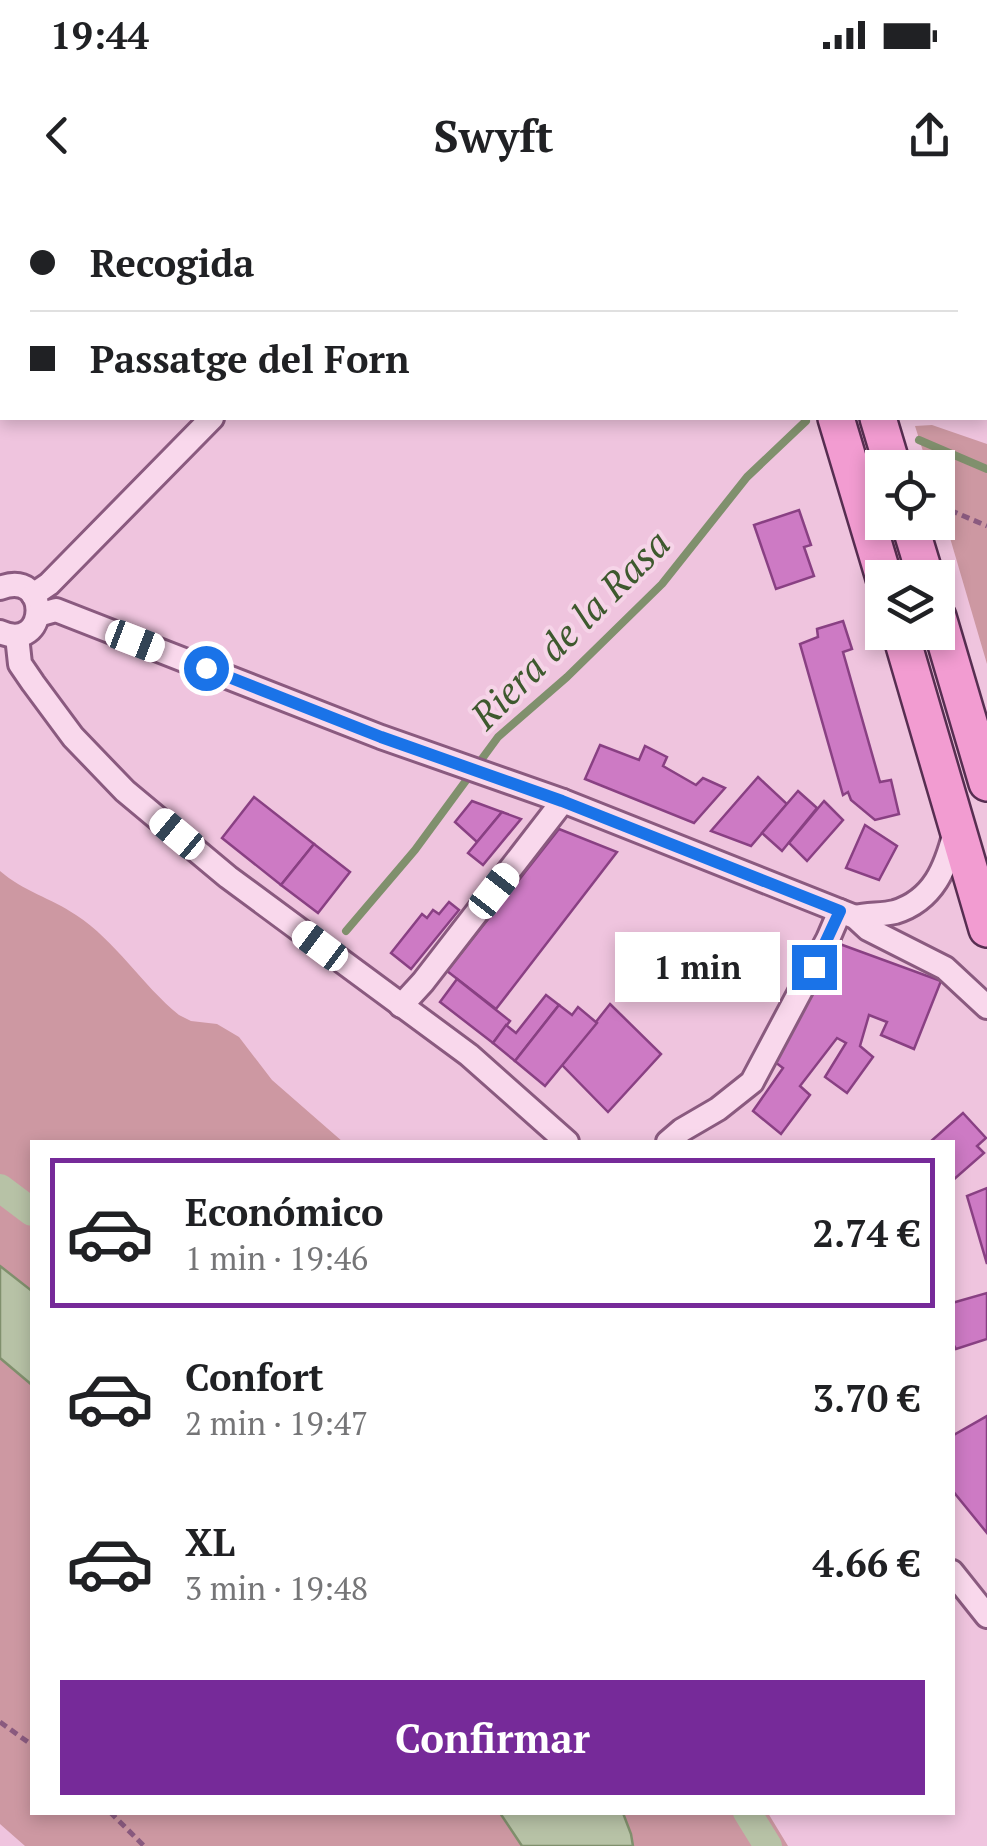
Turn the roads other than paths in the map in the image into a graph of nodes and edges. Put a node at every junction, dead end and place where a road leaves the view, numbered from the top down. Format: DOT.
graph roads {
  1 [pos="552,200"];
  2 [pos="618,200"];
  3 [pos="210,420"];
  4 [pos="837,420"];
  5 [pos="879,420"];
  6 [pos="888,450"];
  7 [pos="879,560"];
  8 [pos="0,588"];
  9 [pos="36,605"];
  10 [pos="9,634"];
  11 [pos="905,650"];
  12 [pos="948,650"];
  13 [pos="987,783"];
  14 [pos="562,801"];
  15 [pos="956,824"];
  16 [pos="848,914"];
  17 [pos="987,929"];
  18 [pos="401,1006"];
  19 [pos="987,1007"];
  20 [pos="564,1140"];
  21 [pos="670,1140"];
  22 [pos="955,1576"];
  23 [pos="987,1616"];
  1 -- 2 [label="street"];
  3 -- 9 [label="street"];
  4 -- 7 [label="main road"];
  5 -- 6 [label="main road"];
  8 -- 9 [label="street"];
  9 -- 10 [label="street"];
  9 -- 14 [label="street"];
  10 -- 18 [label="street"];
  11 -- 15 [label="main road"];
  12 -- 13 [label="main road"];
  14 -- 16 [label="street"];
  14 -- 18 [label="street"];
  15 -- 16 [label="street"];
  15 -- 17 [label="main road"];
  16 -- 19 [label="street"];
  16 -- 21 [label="street"];
  18 -- 20 [label="street"];
  22 -- 23 [label="street"];
}
